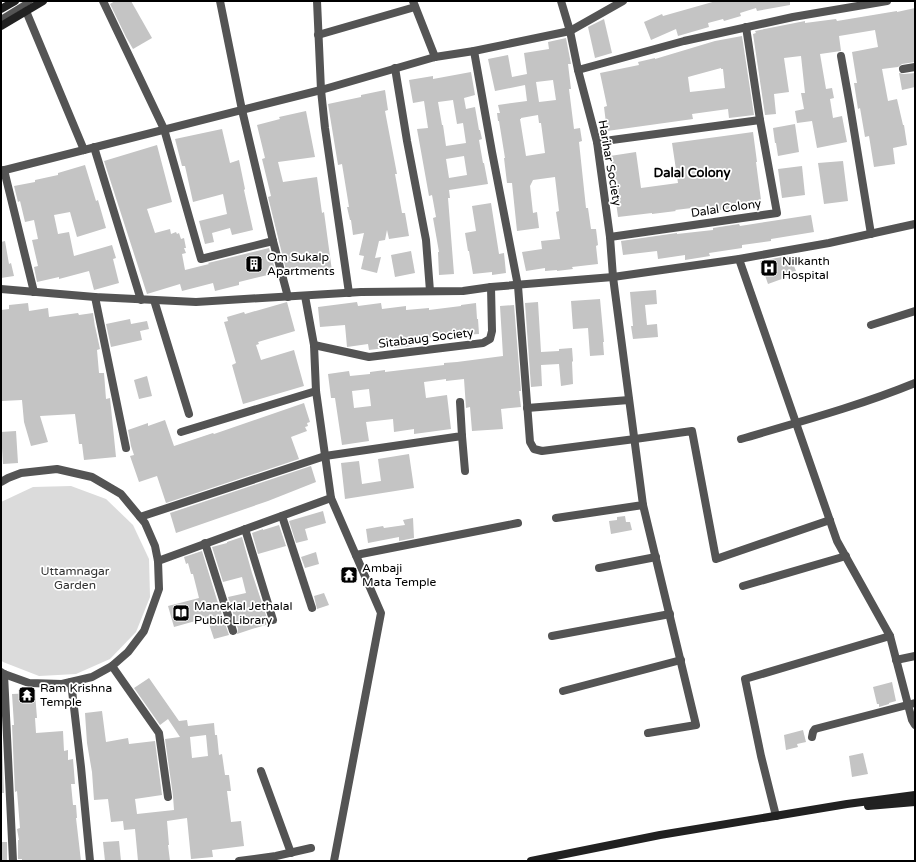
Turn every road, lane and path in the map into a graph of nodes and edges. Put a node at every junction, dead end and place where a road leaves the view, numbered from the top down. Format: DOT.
graph roads {
  1 [pos="15,1"];
  2 [pos="30,1"];
  3 [pos="43,1"];
  4 [pos="103,1"];
  5 [pos="220,1"];
  6 [pos="317,1"];
  7 [pos="561,1"];
  8 [pos="623,1"];
  9 [pos="887,1"];
  10 [pos="414,4"];
  11 [pos="1,9"];
  12 [pos="26,11"];
  13 [pos="1,19"];
  14 [pos="1,26"];
  15 [pos="746,27"];
  16 [pos="570,31"];
  17 [pos="318,35"];
  18 [pos="471,51"];
  19 [pos="840,56"];
  20 [pos="435,57"];
  21 [pos="416,62"];
  22 [pos="915,67"];
  23 [pos="396,68"];
  24 [pos="904,69"];
  25 [pos="578,70"];
  26 [pos="320,90"];
  27 [pos="242,110"];
  28 [pos="760,120"];
  29 [pos="164,129"];
  30 [pos="597,142"];
  31 [pos="94,147"];
  32 [pos="84,150"];
  33 [pos="3,170"];
  34 [pos="915,224"];
  35 [pos="870,234"];
  36 [pos="610,237"];
  37 [pos="273,241"];
  38 [pos="739,259"];
  39 [pos="613,277"];
  40 [pos="518,286"];
  41 [pos="491,287"];
  42 [pos="1,289"];
  43 [pos="430,291"];
  44 [pos="34,292"];
  45 [pos="349,293"];
  46 [pos="305,296"];
  47 [pos="95,297"];
  48 [pos="288,297"];
  49 [pos="141,300"];
  50 [pos="154,300"];
  51 [pos="915,311"];
  52 [pos="872,325"];
  53 [pos="314,345"];
  54 [pos="915,383"];
  55 [pos="316,391"];
  56 [pos="629,400"];
  57 [pos="460,402"];
  58 [pos="527,408"];
  59 [pos="189,414"];
  60 [pos="797,423"];
  61 [pos="181,432"];
  62 [pos="462,436"];
  63 [pos="634,439"];
  64 [pos="741,439"];
  65 [pos="126,448"];
  66 [pos="325,456"];
  67 [pos="465,471"];
  68 [pos="1,482"];
  69 [pos="331,498"];
  70 [pos="643,505"];
  71 [pos="282,516"];
  72 [pos="140,517"];
  73 [pos="556,518"];
  74 [pos="830,520"];
  75 [pos="518,524"];
  76 [pos="245,529"];
  77 [pos="205,543"];
  78 [pos="356,555"];
  79 [pos="846,556"];
  80 [pos="656,557"];
  81 [pos="158,560"];
  82 [pos="599,568"];
  83 [pos="743,586"];
  84 [pos="312,608"];
  85 [pos="670,614"];
  86 [pos="273,620"];
  87 [pos="233,630"];
  88 [pos="552,636"];
  89 [pos="890,636"];
  90 [pos="915,656"];
  91 [pos="681,660"];
  92 [pos="896,660"];
  93 [pos="112,666"];
  94 [pos="3,673"];
  95 [pos="71,682"];
  96 [pos="563,691"];
  97 [pos="912,704"];
  98 [pos="915,725"];
  99 [pos="648,733"];
  100 [pos="812,737"];
  101 [pos="261,771"];
  102 [pos="915,795"];
  103 [pos="168,797"];
  104 [pos="915,802"];
  105 [pos="776,816"];
  106 [pos="311,848"];
  107 [pos="291,853"];
  108 [pos="252,860"];
  109 [pos="13,861"];
  110 [pos="90,861"];
  111 [pos="239,861"];
  112 [pos="334,861"];
  113 [pos="531,861"];
  114 [pos="558,861"];
  1 -- 11 [label="main road"];
  2 -- 13 [label="lane"];
  3 -- 12 [label="main road"];
  4 -- 29 [label="street"];
  5 -- 27 [label="street"];
  6 -- 17 [label="street"];
  7 -- 16 [label="street, Harihar Society"];
  8 -- 16 [label="street"];
  9 -- 15 [label="street"];
  10 -- 17 [label="street"];
  10 -- 20 [label="street"];
  12 -- 14 [label="main road"];
  12 -- 32 [label="street"];
  15 -- 25 [label="street"];
  15 -- 28 [label="street"];
  16 -- 18 [label="street"];
  16 -- 25 [label="street, Harihar Society"];
  17 -- 26 [label="street"];
  18 -- 20 [label="street"];
  18 -- 21 [label="street"];
  18 -- 40 [label="street"];
  19 -- 35 [label="street"];
  20 -- 21 [label="street"];
  21 -- 23 [label="street"];
  22 -- 24 [label="street"];
  23 -- 26 [label="street"];
  23 -- 43 [label="street"];
  25 -- 30 [label="street, Harihar Society"];
  26 -- 27 [label="street"];
  26 -- 45 [label="street"];
  27 -- 29 [label="street"];
  27 -- 37 [label="street"];
  28 -- 30 [label="street"];
  28 -- 36 [label="street, Dalal Colony"];
  29 -- 31 [label="street"];
  29 -- 37 [label="street"];
  30 -- 36 [label="street, Harihar Society"];
  31 -- 32 [label="street"];
  31 -- 49 [label="street"];
  32 -- 33 [label="street"];
  33 -- 44 [label="street"];
  34 -- 35 [label="street"];
  35 -- 38 [label="street"];
  36 -- 39 [label="street, Harihar Society"];
  37 -- 48 [label="street"];
  38 -- 39 [label="street"];
  38 -- 60 [label="street"];
  39 -- 40 [label="street"];
  39 -- 56 [label="street, Harihar Society"];
  40 -- 41 [label="street"];
  40 -- 58 [label="street"];
  41 -- 43 [label="street"];
  41 -- 53 [label="street, Sitabaug Society"];
  42 -- 44 [label="street"];
  43 -- 45 [label="street"];
  44 -- 47 [label="street"];
  45 -- 46 [label="street"];
  46 -- 48 [label="street"];
  46 -- 53 [label="street"];
  47 -- 49 [label="street"];
  47 -- 65 [label="street"];
  48 -- 50 [label="street"];
  49 -- 50 [label="street"];
  50 -- 59 [label="street"];
  51 -- 52 [label="street"];
  53 -- 55 [label="street"];
  54 -- 60 [label="street"];
  55 -- 61 [label="street"];
  55 -- 66 [label="street"];
  56 -- 58 [label="street"];
  56 -- 63 [label="street, Harihar Society"];
  57 -- 62 [label="street"];
  58 -- 63 [label="street"];
  60 -- 64 [label="street"];
  60 -- 74 [label="street"];
  62 -- 66 [label="street"];
  62 -- 67 [label="street"];
  63 -- 70 [label="street, Harihar Society"];
  63 -- 74 [label="street"];
  66 -- 69 [label="street"];
  66 -- 72 [label="street"];
  68 -- 72 [label="street"];
  69 -- 71 [label="street"];
  69 -- 78 [label="street"];
  70 -- 73 [label="street"];
  70 -- 80 [label="street, Harihar Society"];
  71 -- 76 [label="street"];
  71 -- 84 [label="street"];
  72 -- 81 [label="street"];
  74 -- 79 [label="street"];
  75 -- 78 [label="street"];
  76 -- 77 [label="street"];
  76 -- 86 [label="street"];
  77 -- 81 [label="street"];
  77 -- 87 [label="street"];
  78 -- 112 [label="street"];
  79 -- 83 [label="street"];
  79 -- 89 [label="street"];
  80 -- 82 [label="street"];
  80 -- 85 [label="street, Harihar Society"];
  81 -- 93 [label="street"];
  85 -- 88 [label="street"];
  85 -- 91 [label="street, Harihar Society"];
  89 -- 92 [label="street"];
  89 -- 105 [label="street"];
  90 -- 92 [label="street"];
  91 -- 96 [label="street"];
  91 -- 99 [label="street, Harihar Society"];
  92 -- 97 [label="street"];
  93 -- 95 [label="street"];
  93 -- 103 [label="street"];
  94 -- 95 [label="street"];
  94 -- 109 [label="street"];
  95 -- 110 [label="street"];
  97 -- 98 [label="street"];
  97 -- 100 [label="street"];
  101 -- 107 [label="street"];
  102 -- 105 [label="main road"];
  104 -- 114 [label="main road"];
  105 -- 113 [label="main road"];
  106 -- 107 [label="street"];
  107 -- 108 [label="street"];
  108 -- 111 [label="street"];
}
